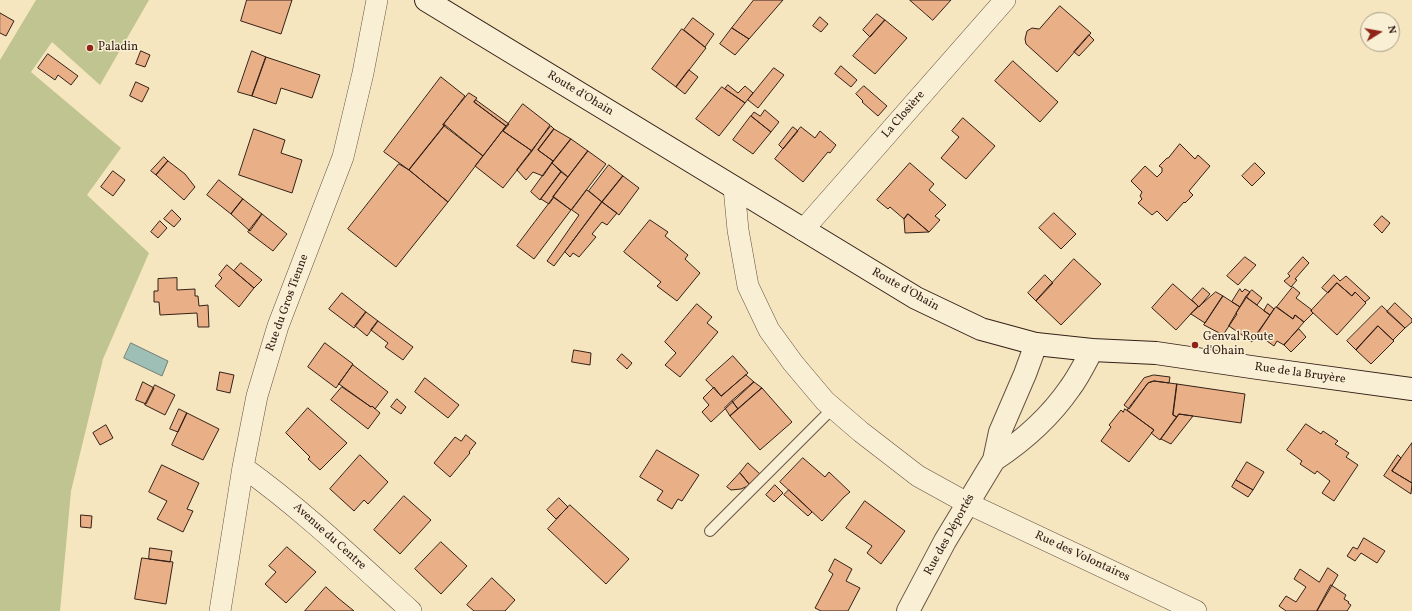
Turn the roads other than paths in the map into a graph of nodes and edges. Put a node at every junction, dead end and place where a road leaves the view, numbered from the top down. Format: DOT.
graph roads {
  1 [pos="377,0"];
  2 [pos="426,0"];
  3 [pos="1005,0"];
  4 [pos="734,188"];
  5 [pos="803,230"];
  6 [pos="1036,344"];
  7 [pos="1092,350"];
  8 [pos="1412,389"];
  9 [pos="833,408"];
  10 [pos="994,460"];
  11 [pos="243,467"];
  12 [pos="967,503"];
  13 [pos="710,531"];
  14 [pos="220,611"];
  15 [pos="411,611"];
  16 [pos="908,611"];
  17 [pos="1196,611"];
  1 -- 11 [label="street, Rue du Gros Tienne"];
  2 -- 4 [label="main road, Route d'Ohain"];
  3 -- 5 [label="street, La Closière"];
  4 -- 5 [label="main road, Route d'Ohain"];
  4 -- 9 [label="street"];
  5 -- 6 [label="main road, Route d'Ohain"];
  6 -- 7 [label="main road, Route d'Ohain"];
  6 -- 10 [label="main road, Rue des Déportés"];
  7 -- 8 [label="main road, Rue de la Bruyère"];
  7 -- 10 [label="main road, Rue des Déportés"];
  9 -- 12 [label="street"];
  9 -- 13 [label="lane"];
  10 -- 12 [label="main road, Rue des Déportés"];
  11 -- 14 [label="street, Rue du Gros Tienne"];
  11 -- 15 [label="street, Avenue du Centre"];
  12 -- 16 [label="main road, Rue des Déportés"];
  12 -- 17 [label="street, Rue des Volontaires"];
}
